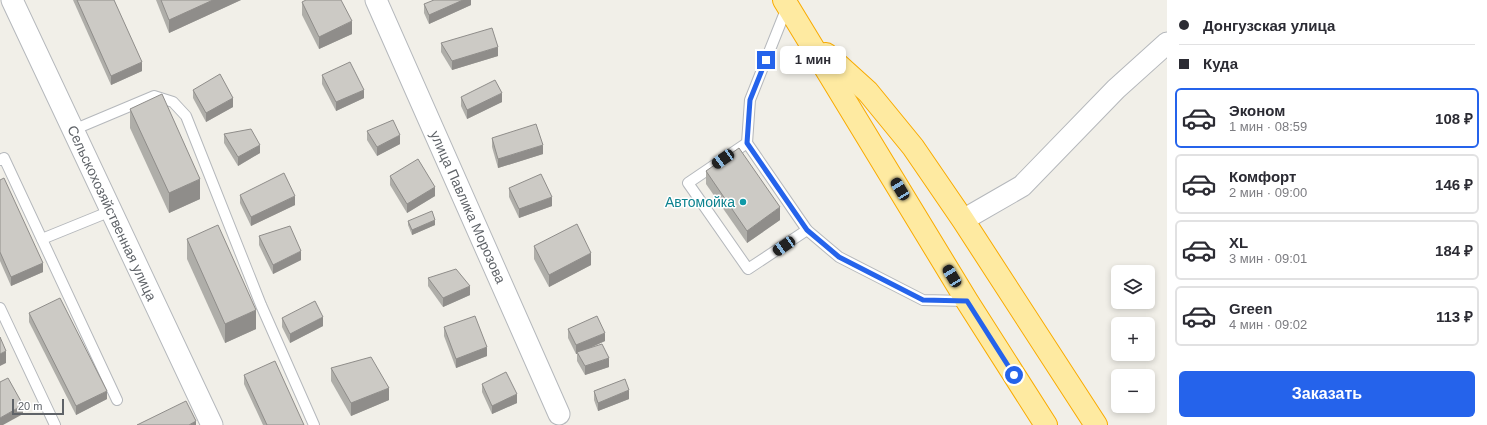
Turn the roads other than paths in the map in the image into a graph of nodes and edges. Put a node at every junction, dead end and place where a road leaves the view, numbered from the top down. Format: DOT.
graph roads {
  1 [pos="12,0"];
  2 [pos="376,0"];
  3 [pos="786,3"];
  4 [pos="808,38"];
  5 [pos="1167,43"];
  6 [pos="73,130"];
  7 [pos="747,143"];
  8 [pos="1,156"];
  9 [pos="111,211"];
  10 [pos="963,220"];
  11 [pos="807,230"];
  12 [pos="42,239"];
  13 [pos="967,301"];
  14 [pos="0,308"];
  15 [pos="117,400"];
  16 [pos="559,414"];
  17 [pos="55,425"];
  18 [pos="212,425"];
  19 [pos="314,425"];
  20 [pos="1046,425"];
  21 [pos="1096,425"];
  1 -- 6 [label="street, Сельскохозяйственная улица"];
  2 -- 16 [label="street, улица Павлика Морозова"];
  3 -- 4 [label="highway"];
  3 -- 7 [label="lane"];
  4 -- 10 [label="highway"];
  4 -- 13 [label="highway"];
  5 -- 10 [label="street"];
  6 -- 9 [label="street, Сельскохозяйственная улица"];
  6 -- 19 [label="lane"];
  7 -- 11 [label="lane"];
  7 -- 11 [label="lane"];
  8 -- 12 [label="lane"];
  9 -- 12 [label="lane"];
  9 -- 18 [label="street, Сельскохозяйственная улица"];
  10 -- 21 [label="highway"];
  11 -- 13 [label="lane"];
  12 -- 15 [label="lane"];
  13 -- 20 [label="highway"];
  14 -- 17 [label="lane"];
}
